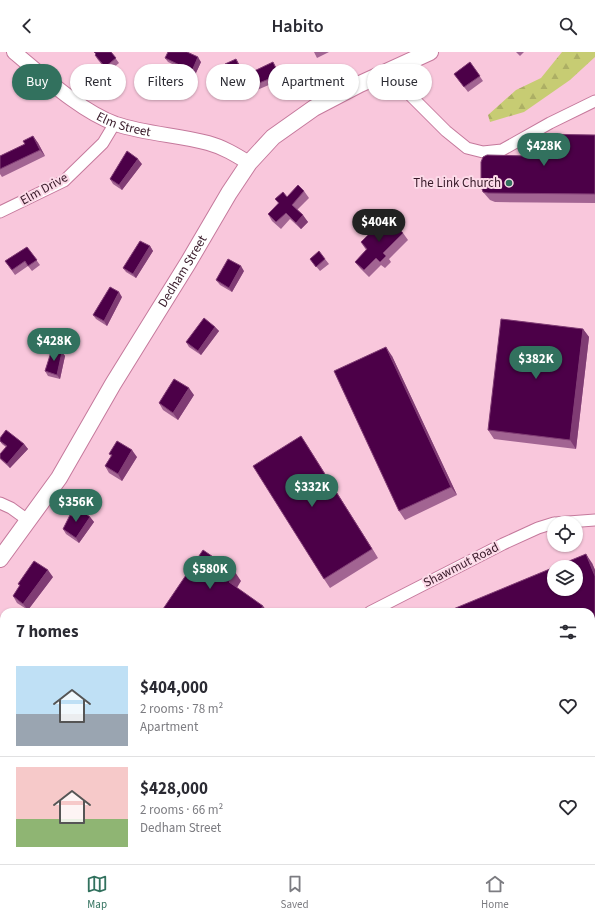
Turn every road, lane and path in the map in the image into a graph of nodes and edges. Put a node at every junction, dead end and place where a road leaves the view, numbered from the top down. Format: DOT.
graph roads {
  1 [pos="14,52"];
  2 [pos="430,52"];
  3 [pos="404,64"];
  4 [pos="367,81"];
  5 [pos="415,100"];
  6 [pos="595,101"];
  7 [pos="115,123"];
  8 [pos="249,163"];
  9 [pos="0,212"];
  10 [pos="0,503"];
  11 [pos="595,520"];
  12 [pos="29,521"];
  13 [pos="583,521"];
  14 [pos="547,525"];
  15 [pos="0,559"];
  16 [pos="378,608"];
  1 -- 7 [label="street, Elm Street"];
  2 -- 3 [label="main road, Dedham Street"];
  4 -- 8 [label="main road, Dedham Street"];
  5 -- 6 [label="street"];
  7 -- 8 [label="street, Elm Street"];
  7 -- 9 [label="street, Elm Drive"];
  8 -- 12 [label="main road, Dedham Street"];
  10 -- 12 [label="street"];
  11 -- 13 [label="street, Shawmut Road"];
  12 -- 15 [label="main road, Dedham Street"];
  14 -- 16 [label="street, Shawmut Road"];
}
